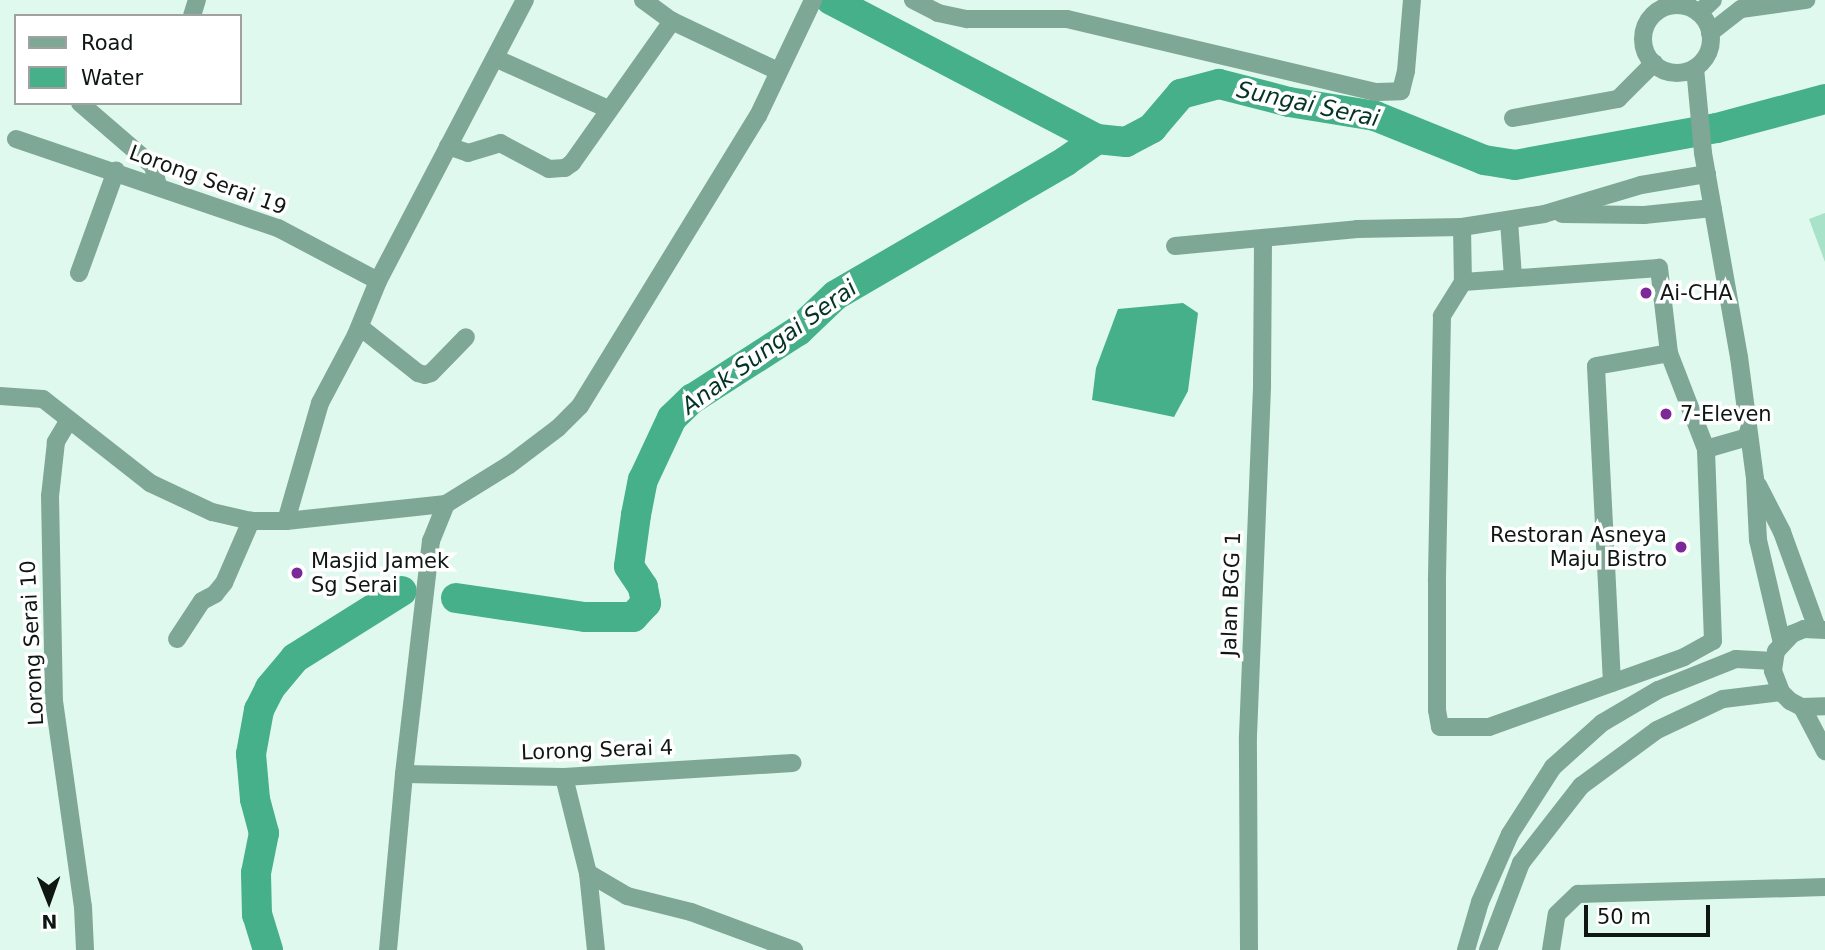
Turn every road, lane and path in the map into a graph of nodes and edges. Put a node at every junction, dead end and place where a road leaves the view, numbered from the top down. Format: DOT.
graph roads {
  1 [pos="525,0"];
  2 [pos="643,0"];
  3 [pos="913,0"];
  4 [pos="1412,0"];
  5 [pos="1713,0"];
  6 [pos="1806,0"];
  7 [pos="1737,4"];
  8 [pos="810,5"];
  9 [pos="1699,13"];
  10 [pos="672,21"];
  11 [pos="1710,33"];
  12 [pos="495,58"];
  13 [pos="1654,63"];
  14 [pos="1695,68"];
  15 [pos="778,71"];
  16 [pos="82,105"];
  17 [pos="608,109"];
  18 [pos="1513,118"];
  19 [pos="16,139"];
  20 [pos="448,146"];
  21 [pos="116,171"];
  22 [pos="1707,174"];
  23 [pos="158,186"];
  24 [pos="1713,208"];
  25 [pos="1544,214"];
  26 [pos="1509,220"];
  27 [pos="1462,227"];
  28 [pos="1263,240"];
  29 [pos="1175,246"];
  30 [pos="79,273"];
  31 [pos="1513,277"];
  32 [pos="378,281"];
  33 [pos="1463,282"];
  34 [pos="360,327"];
  35 [pos="466,337"];
  36 [pos="1669,353"];
  37 [pos="0,396"];
  38 [pos="69,420"];
  39 [pos="1748,437"];
  40 [pos="1706,449"];
  41 [pos="1755,479"];
  42 [pos="446,503"];
  43 [pos="251,521"];
  44 [pos="286,522"];
  45 [pos="1821,629"];
  46 [pos="177,639"];
  47 [pos="1782,643"];
  48 [pos="1774,661"];
  49 [pos="1612,682"];
  50 [pos="1781,692"];
  51 [pos="1825,706"];
  52 [pos="1802,707"];
  53 [pos="1825,751"];
  54 [pos="793,763"];
  55 [pos="404,774"];
  56 [pos="564,777"];
  57 [pos="588,873"];
  58 [pos="1825,887"];
  59 [pos="85,950"];
  60 [pos="388,950"];
  61 [pos="596,950"];
  62 [pos="794,950"];
  63 [pos="1249,950"];
  64 [pos="1466,950"];
  65 [pos="1488,950"];
  66 [pos="1551,950"];
  1 -- 12 [label="street"];
  2 -- 10 [label="street"];
  3 -- 4 [label="street"];
  5 -- 9 [label="street"];
  6 -- 7 [label="street"];
  7 -- 11 [label="street"];
  8 -- 15 [label="street"];
  9 -- 11 [label="street"];
  9 -- 13 [label="street"];
  10 -- 15 [label="street"];
  10 -- 17 [label="street"];
  11 -- 14 [label="street"];
  12 -- 17 [label="street"];
  12 -- 20 [label="street"];
  13 -- 14 [label="street"];
  13 -- 18 [label="street"];
  14 -- 22 [label="street"];
  15 -- 42 [label="street"];
  16 -- 23 [label="street"];
  17 -- 20 [label="street"];
  19 -- 21 [label="street, Lorong Serai 19"];
  20 -- 32 [label="street"];
  21 -- 23 [label="street, Lorong Serai 19"];
  21 -- 30 [label="street"];
  22 -- 24 [label="street"];
  22 -- 25 [label="street"];
  23 -- 32 [label="street, Lorong Serai 19"];
  24 -- 25 [label="street"];
  24 -- 39 [label="street"];
  25 -- 26 [label="street"];
  26 -- 27 [label="street"];
  26 -- 31 [label="street"];
  27 -- 28 [label="street"];
  27 -- 33 [label="street"];
  28 -- 29 [label="street"];
  28 -- 63 [label="street, Jalan BGG 1"];
  31 -- 33 [label="street"];
  31 -- 36 [label="street"];
  32 -- 34 [label="street"];
  33 -- 49 [label="street"];
  34 -- 35 [label="street"];
  34 -- 44 [label="street"];
  36 -- 40 [label="street"];
  36 -- 49 [label="street"];
  37 -- 38 [label="street"];
  38 -- 43 [label="street"];
  38 -- 59 [label="street, Lorong Serai 10"];
  39 -- 40 [label="street"];
  39 -- 41 [label="street"];
  40 -- 49 [label="street"];
  41 -- 45 [label="street"];
  41 -- 47 [label="street"];
  42 -- 44 [label="street"];
  42 -- 55 [label="street"];
  43 -- 44 [label="street"];
  43 -- 46 [label="street"];
  45 -- 47 [label="street"];
  47 -- 48 [label="street"];
  48 -- 50 [label="street"];
  48 -- 64 [label="street"];
  50 -- 52 [label="street"];
  50 -- 65 [label="street"];
  51 -- 52 [label="street"];
  52 -- 53 [label="street"];
  54 -- 56 [label="street, Lorong Serai 4"];
  55 -- 56 [label="street, Lorong Serai 4"];
  55 -- 60 [label="street"];
  56 -- 57 [label="street"];
  57 -- 61 [label="street"];
  57 -- 62 [label="street"];
  58 -- 66 [label="street"];
}
